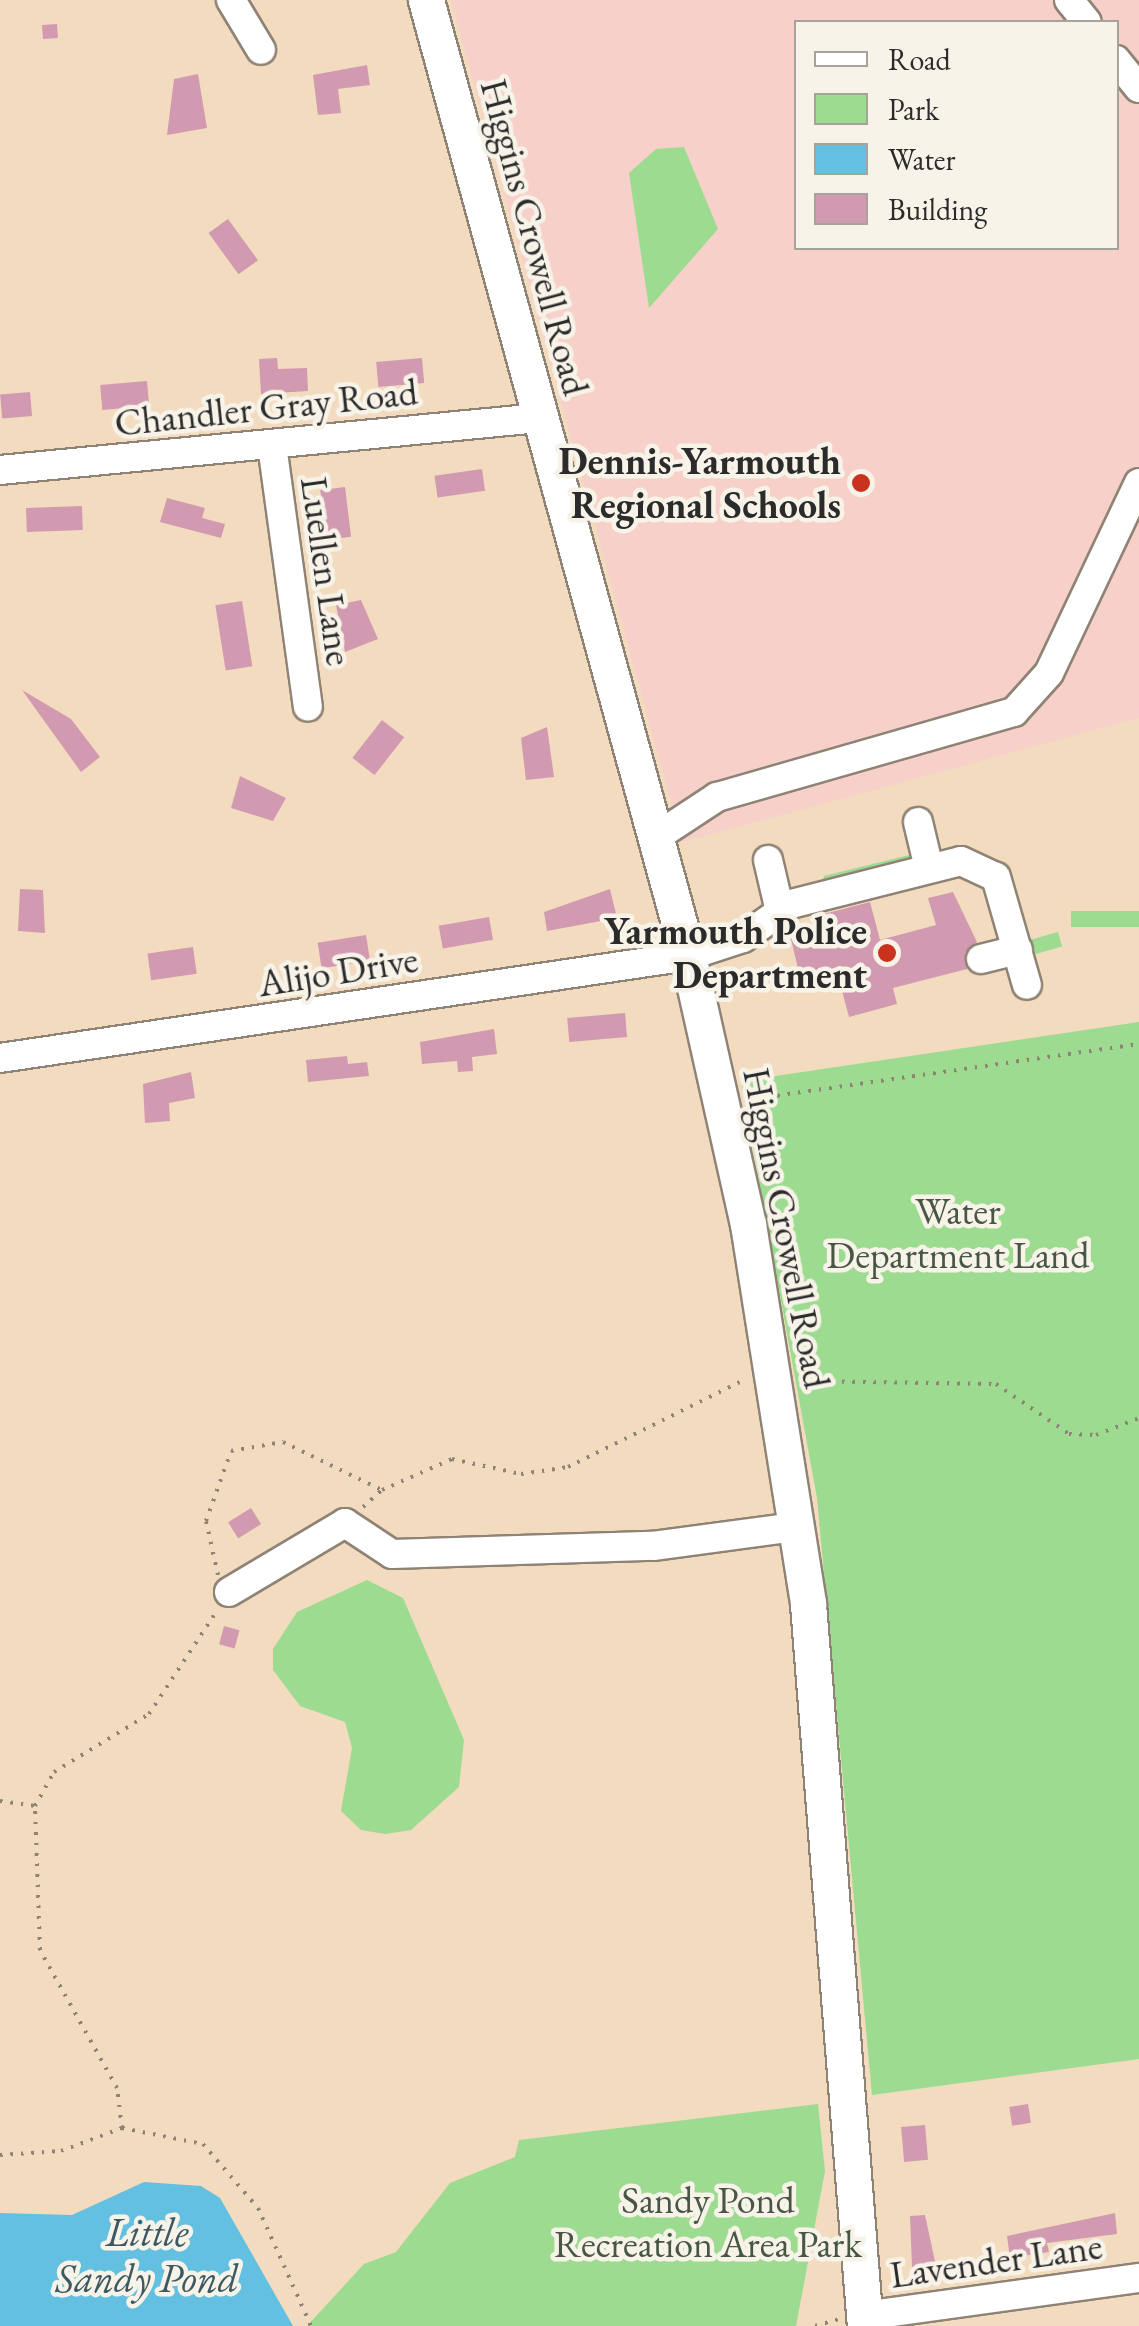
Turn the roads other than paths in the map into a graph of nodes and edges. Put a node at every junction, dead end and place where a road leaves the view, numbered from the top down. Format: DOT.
graph roads {
  1 [pos="231,0"];
  2 [pos="426,0"];
  3 [pos="1069,0"];
  4 [pos="1085,20"];
  5 [pos="261,50"];
  6 [pos="1119,64"];
  7 [pos="1139,88"];
  8 [pos="540,418"];
  9 [pos="272,446"];
  10 [pos="0,470"];
  11 [pos="1139,483"];
  12 [pos="308,707"];
  13 [pos="918,822"];
  14 [pos="656,837"];
  15 [pos="768,860"];
  16 [pos="929,868"];
  17 [pos="780,910"];
  18 [pos="1018,950"];
  19 [pos="688,956"];
  20 [pos="981,959"];
  21 [pos="1027,985"];
  22 [pos="0,1058"];
  23 [pos="796,1527"];
  24 [pos="228,1592"];
  25 [pos="1139,2278"];
  26 [pos="865,2321"];
  1 -- 5 [label="street"];
  2 -- 8 [label="main road, Higgins Crowell Road"];
  3 -- 4 [label="street"];
  6 -- 7 [label="street"];
  8 -- 9 [label="street, Chandler Gray Road"];
  8 -- 14 [label="main road, Higgins Crowell Road"];
  9 -- 10 [label="street, Chandler Gray Road"];
  9 -- 12 [label="street, Luellen Lane"];
  11 -- 14 [label="street"];
  13 -- 16 [label="street"];
  14 -- 19 [label="main road, Higgins Crowell Road"];
  15 -- 17 [label="street"];
  16 -- 17 [label="street, Alijo Drive"];
  16 -- 18 [label="street, Alijo Drive"];
  17 -- 19 [label="street, Alijo Drive"];
  18 -- 20 [label="street"];
  18 -- 21 [label="street, Alijo Drive"];
  19 -- 22 [label="street, Alijo Drive"];
  19 -- 23 [label="main road, Higgins Crowell Road"];
  23 -- 24 [label="street"];
  23 -- 26 [label="main road, Higgins Crowell Road"];
  25 -- 26 [label="street, Lavender Lane"];
}
